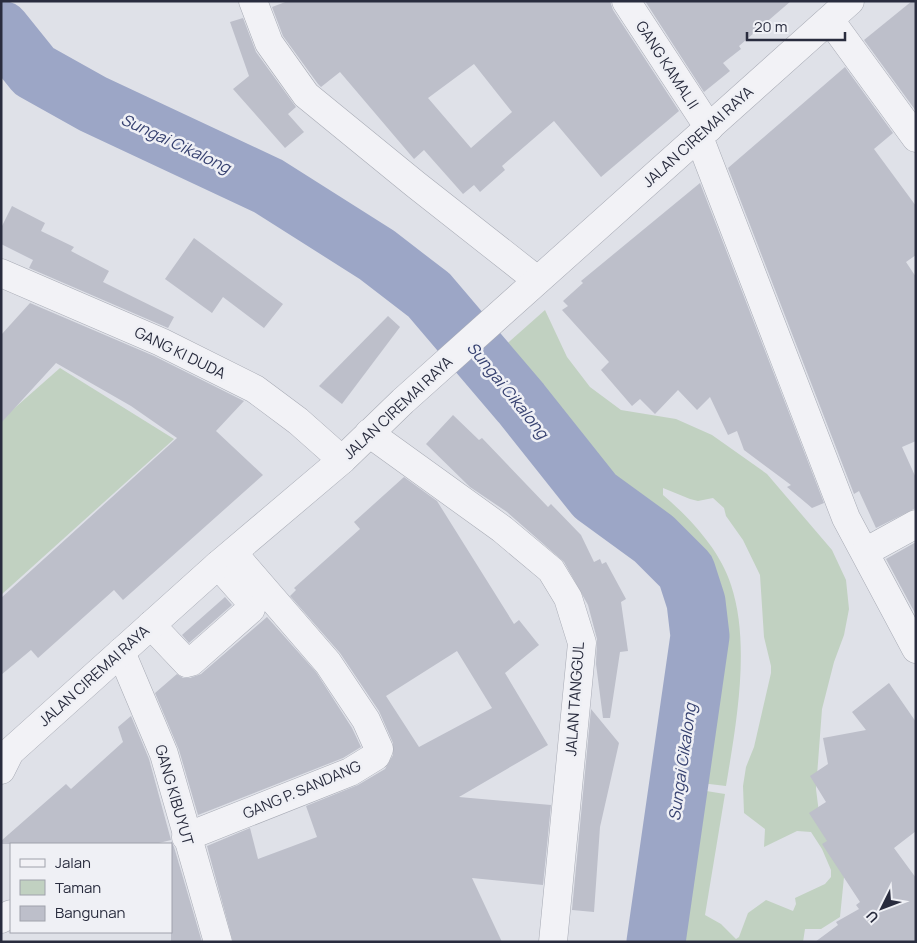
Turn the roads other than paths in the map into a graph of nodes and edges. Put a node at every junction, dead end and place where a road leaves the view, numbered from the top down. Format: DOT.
graph roads {
  1 [pos="253,1"];
  2 [pos="626,1"];
  3 [pos="850,1"];
  4 [pos="830,20"];
  5 [pos="704,132"];
  6 [pos="916,138"];
  7 [pos="1,273"];
  8 [pos="532,285"];
  9 [pos="369,434"];
  10 [pos="342,460"];
  11 [pos="916,524"];
  12 [pos="864,552"];
  13 [pos="225,559"];
  14 [pos="151,625"];
  15 [pos="916,649"];
  16 [pos="121,652"];
  17 [pos="4,759"];
  18 [pos="186,837"];
  19 [pos="218,942"];
  20 [pos="554,942"];
  1 -- 8 [label="street"];
  2 -- 5 [label="street, GANG KAMAL II"];
  3 -- 4 [label="street, JALAN CIREMAI RAYA"];
  4 -- 5 [label="street, JALAN CIREMAI RAYA"];
  4 -- 6 [label="street"];
  5 -- 8 [label="street, JALAN CIREMAI RAYA"];
  5 -- 12 [label="street, GANG KAMAL II"];
  7 -- 10 [label="street, GANG KI DUDA"];
  8 -- 9 [label="street, JALAN CIREMAI RAYA"];
  9 -- 10 [label="street, JALAN CIREMAI RAYA"];
  9 -- 20 [label="street, JALAN TANGGUL"];
  10 -- 13 [label="street, JALAN CIREMAI RAYA"];
  11 -- 12 [label="street"];
  12 -- 15 [label="street, GANG KAMAL II"];
  13 -- 14 [label="street, JALAN CIREMAI RAYA"];
  13 -- 14 [label="street"];
  13 -- 18 [label="street, GANG P. SANDANG"];
  14 -- 16 [label="street, JALAN CIREMAI RAYA"];
  16 -- 17 [label="street, JALAN CIREMAI RAYA"];
  16 -- 18 [label="street, GANG KIBUYUT"];
  18 -- 19 [label="street, GANG KIBUYUT"];
}
